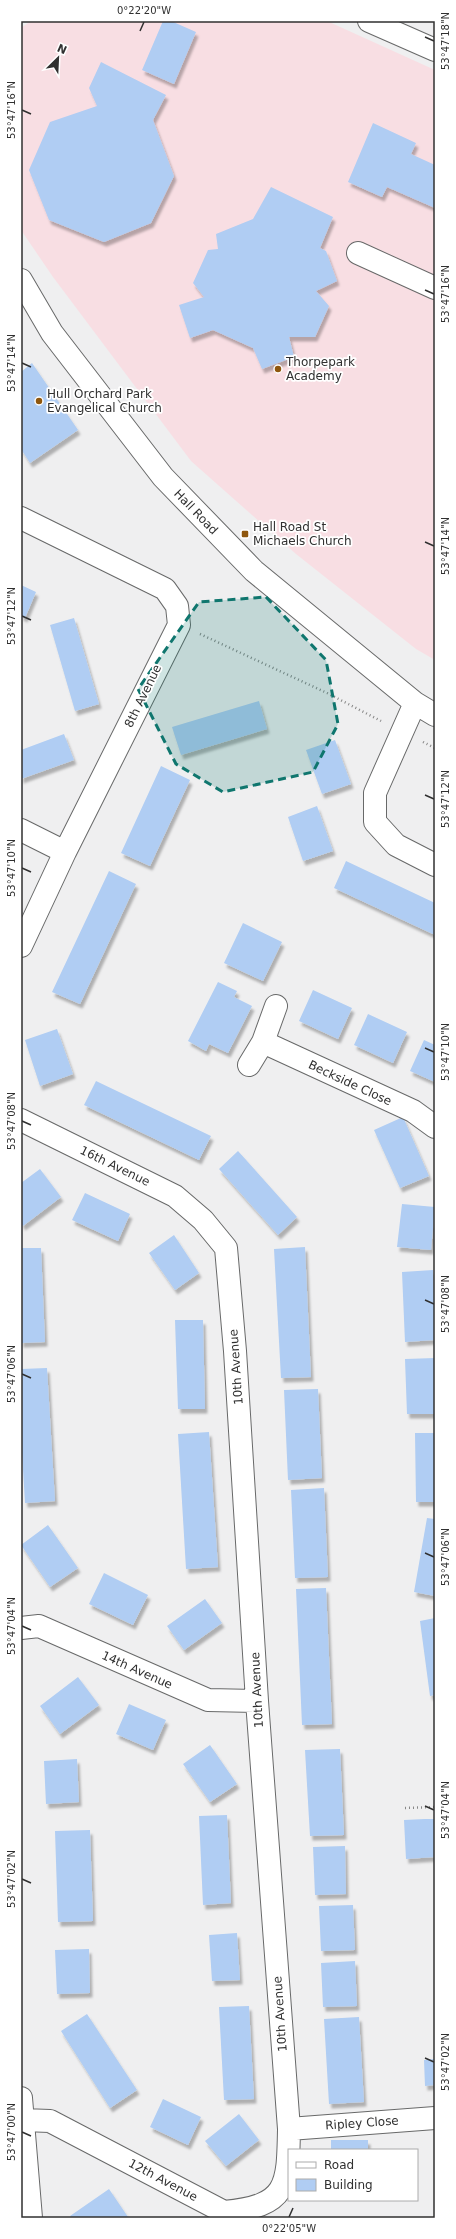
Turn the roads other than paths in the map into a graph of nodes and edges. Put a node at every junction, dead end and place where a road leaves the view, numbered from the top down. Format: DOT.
graph roads {
  1 [pos="369,21"];
  2 [pos="435,50"];
  3 [pos="358,253"];
  4 [pos="21,280"];
  5 [pos="435,288"];
  6 [pos="21,518"];
  7 [pos="415,703"];
  8 [pos="435,715"];
  9 [pos="21,830"];
  10 [pos="65,852"];
  11 [pos="435,865"];
  12 [pos="21,946"];
  13 [pos="276,1006"];
  14 [pos="262,1042"];
  15 [pos="249,1065"];
  16 [pos="21,1120"];
  17 [pos="435,1127"];
  18 [pos="203,1220"];
  19 [pos="21,1628"];
  20 [pos="257,1701"];
  21 [pos="21,2098"];
  22 [pos="435,2118"];
  23 [pos="23,2120"];
  24 [pos="289,2129"];
  25 [pos="288,2149"];
  26 [pos="288,2168"];
  27 [pos="30,2218"];
  1 -- 2 [label="street"];
  3 -- 5 [label="street"];
  4 -- 7 [label="street, Hall Road"];
  6 -- 10 [label="street, 8th Avenue"];
  7 -- 8 [label="street, Hall Road"];
  7 -- 11 [label="street"];
  9 -- 10 [label="street"];
  10 -- 12 [label="street, 8th Avenue"];
  13 -- 14 [label="street"];
  14 -- 15 [label="street"];
  14 -- 17 [label="street, Beckside Close"];
  16 -- 18 [label="street, 16th Avenue"];
  18 -- 20 [label="street, 10th Avenue"];
  19 -- 20 [label="street, 14th Avenue"];
  20 -- 24 [label="street, 10th Avenue"];
  21 -- 23 [label="street"];
  22 -- 24 [label="street, Ripley Close"];
  23 -- 26 [label="street, 12th Avenue"];
  23 -- 27 [label="street"];
  24 -- 25 [label="street, 10th Avenue"];
}
